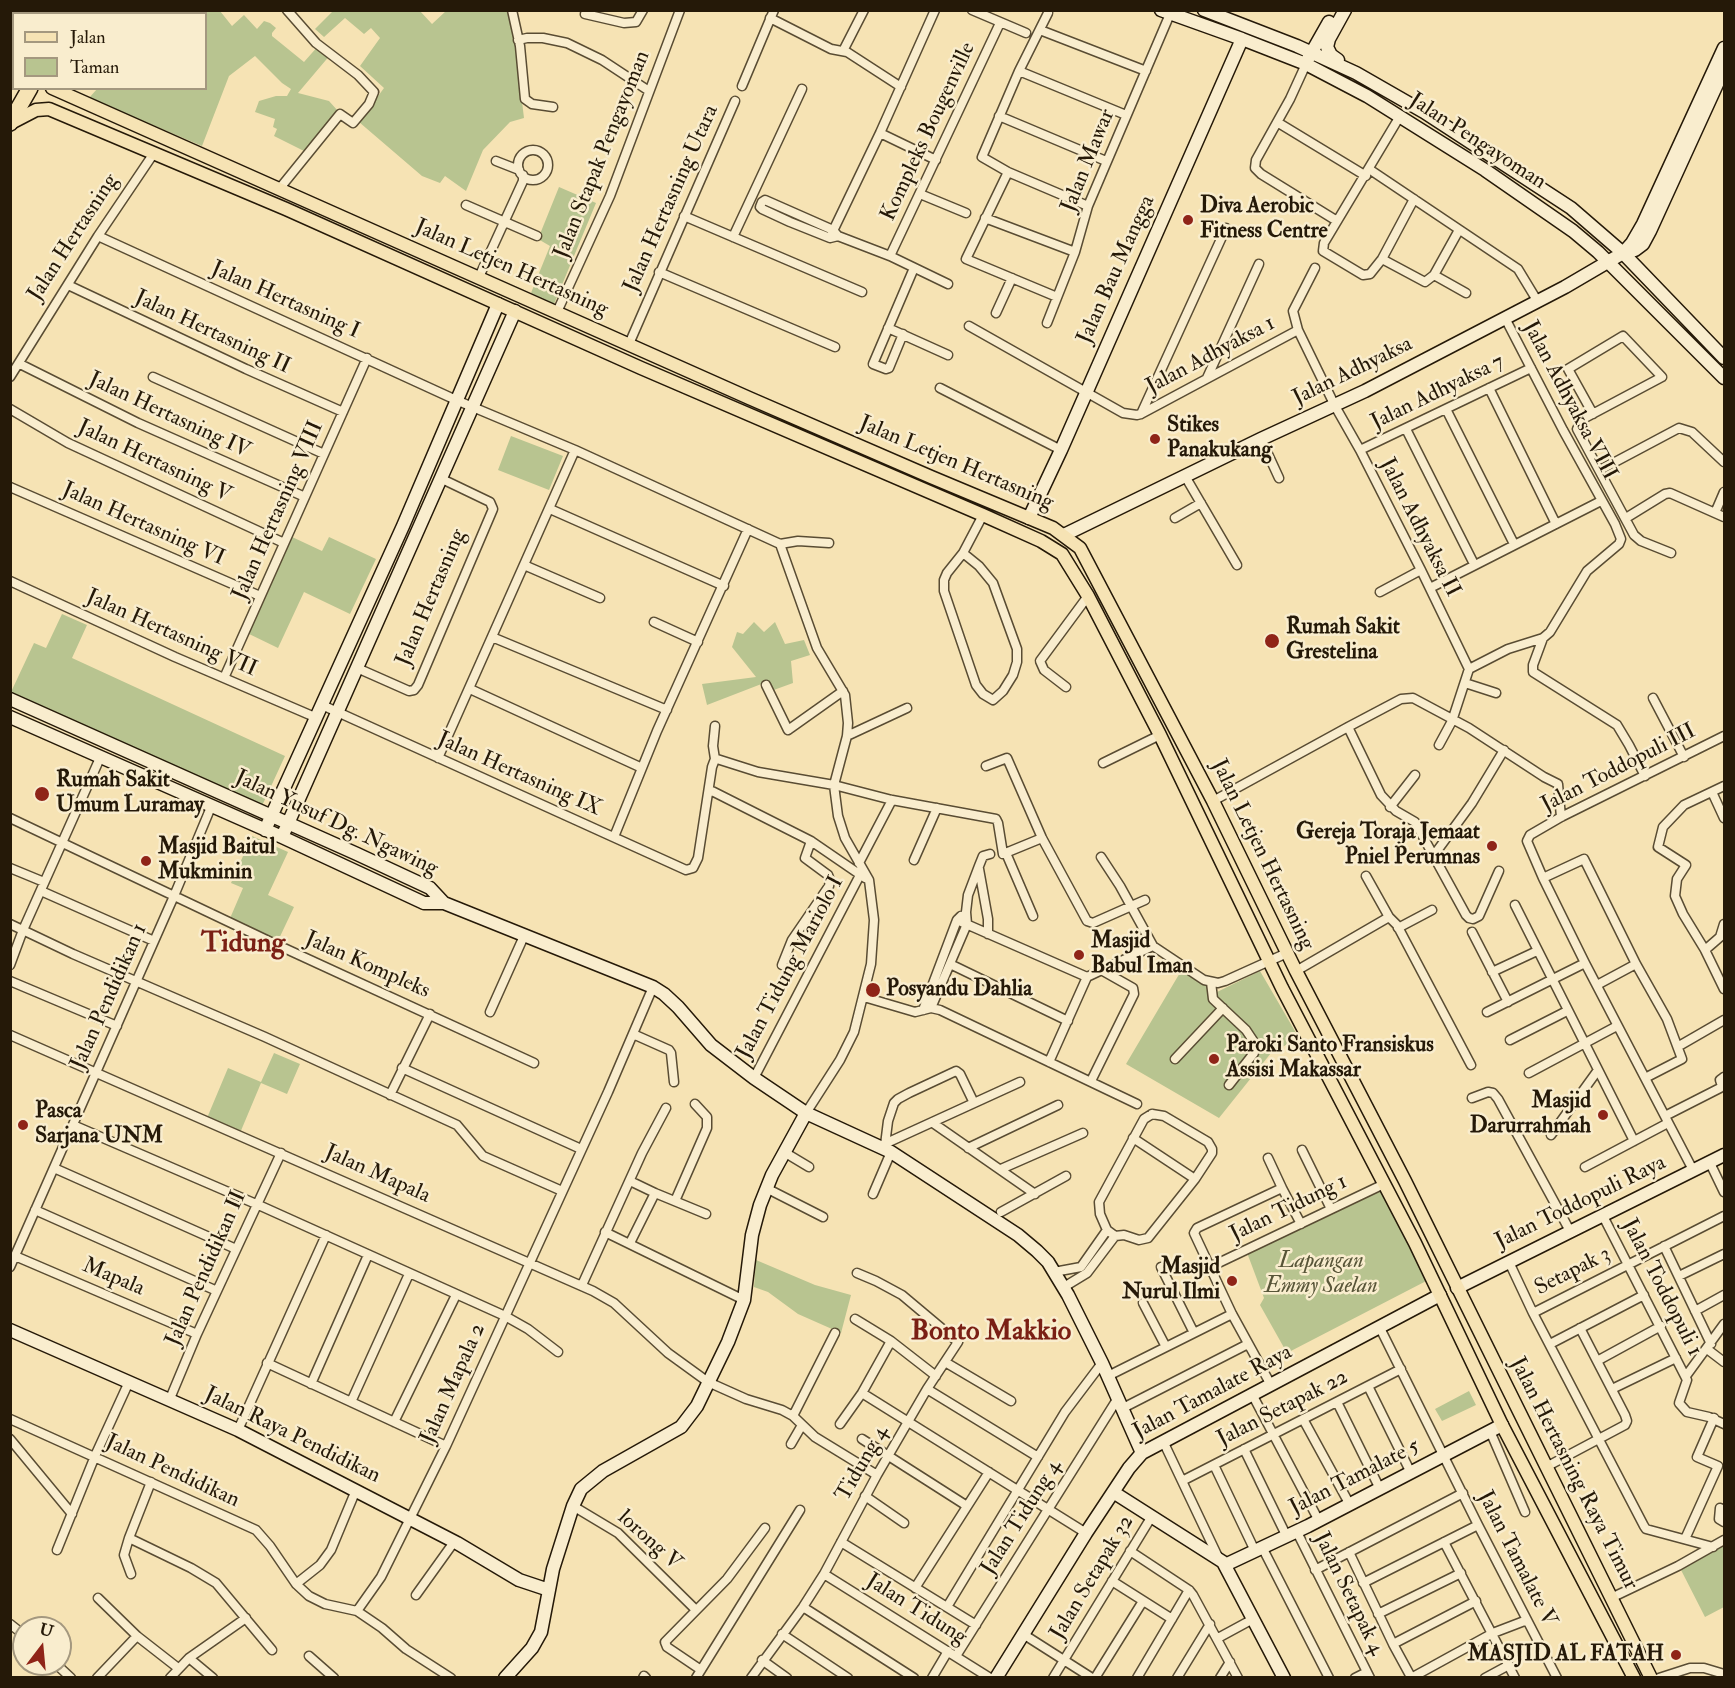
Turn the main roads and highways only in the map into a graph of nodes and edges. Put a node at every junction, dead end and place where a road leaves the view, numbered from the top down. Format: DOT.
graph roads {
  1 [pos="20,90"];
  2 [pos="29,90"];
  3 [pos="57,90"];
  4 [pos="10,106"];
  5 [pos="11,123"];
  6 [pos="387,237"];
  7 [pos="381,252"];
  8 [pos="749,398"];
  9 [pos="743,412"];
  10 [pos="1194,764"];
  11 [pos="1178,772"];
  12 [pos="1360,1094"];
  13 [pos="1342,1104"];
  14 [pos="1457,1288"];
  15 [pos="1440,1295"];
  16 [pos="1570,1514"];
  17 [pos="1555,1525"];
  18 [pos="1634,1677"];
  19 [pos="1651,1677"];
  1 -- 4 [label="highway"];
  2 -- 5 [label="highway"];
  3 -- 6 [label="main road, Jalan Letjen Hertasning"];
  5 -- 7 [label="main road, Jalan Letjen Hertasning"];
  6 -- 7 [label="main road"];
  6 -- 8 [label="main road, Jalan Letjen Hertasning"];
  7 -- 9 [label="main road, Jalan Letjen Hertasning"];
  8 -- 9 [label="main road"];
  8 -- 10 [label="main road, Jalan Letjen Hertasning"];
  9 -- 11 [label="main road, Jalan Letjen Hertasning"];
  10 -- 11 [label="main road"];
  10 -- 12 [label="main road, Jalan Letjen Hertasning"];
  11 -- 13 [label="main road, Jalan Letjen Hertasning"];
  12 -- 13 [label="main road"];
  12 -- 14 [label="main road, Jalan Letjen Hertasning"];
  13 -- 15 [label="main road, Jalan Letjen Hertasning"];
  14 -- 16 [label="main road, Jalan Hertasning Raya Timur"];
  15 -- 17 [label="main road, Jalan Hertasning Raya Timur"];
  16 -- 17 [label="main road"];
  16 -- 19 [label="main road, Jalan Hertasning Raya Timur"];
  17 -- 18 [label="main road, Jalan Hertasning Raya Timur"];
}
